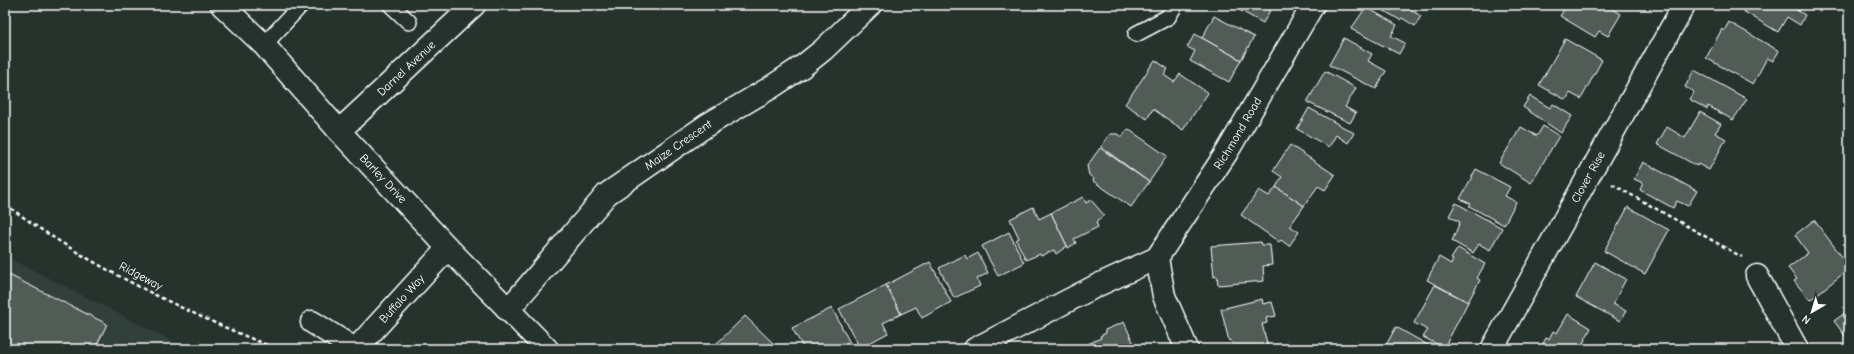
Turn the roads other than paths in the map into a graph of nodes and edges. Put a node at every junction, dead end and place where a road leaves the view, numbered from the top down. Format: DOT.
graph roads {
  1 [pos="222,5"];
  2 [pos="301,5"];
  3 [pos="391,5"];
  4 [pos="474,5"];
  5 [pos="870,5"];
  6 [pos="1175,5"];
  7 [pos="1313,5"];
  8 [pos="1684,5"];
  9 [pos="409,22"];
  10 [pos="1136,34"];
  11 [pos="264,45"];
  12 [pos="339,131"];
  13 [pos="448,248"];
  14 [pos="1158,258"];
  15 [pos="1757,276"];
  16 [pos="508,310"];
  17 [pos="312,322"];
  18 [pos="355,349"];
  19 [pos="547,349"];
  20 [pos="975,349"];
  21 [pos="1187,349"];
  22 [pos="1492,349"];
  23 [pos="1797,349"];
  1 -- 11 [label="street, Barley Drive"];
  2 -- 11 [label="lane"];
  3 -- 9 [label="lane"];
  4 -- 12 [label="street, Darnel Avenue"];
  5 -- 16 [label="street, Maize Crescent"];
  6 -- 10 [label="lane"];
  7 -- 14 [label="street, Richmond Road"];
  8 -- 22 [label="street, Clover Rise"];
  11 -- 12 [label="street, Barley Drive"];
  12 -- 13 [label="street, Barley Drive"];
  13 -- 16 [label="street, Barley Drive"];
  13 -- 18 [label="street, Buffalo Way"];
  14 -- 20 [label="street"];
  14 -- 21 [label="street"];
  15 -- 23 [label="street"];
  16 -- 19 [label="street, Barley Drive"];
  17 -- 18 [label="street, Buffalo Way"];
}
